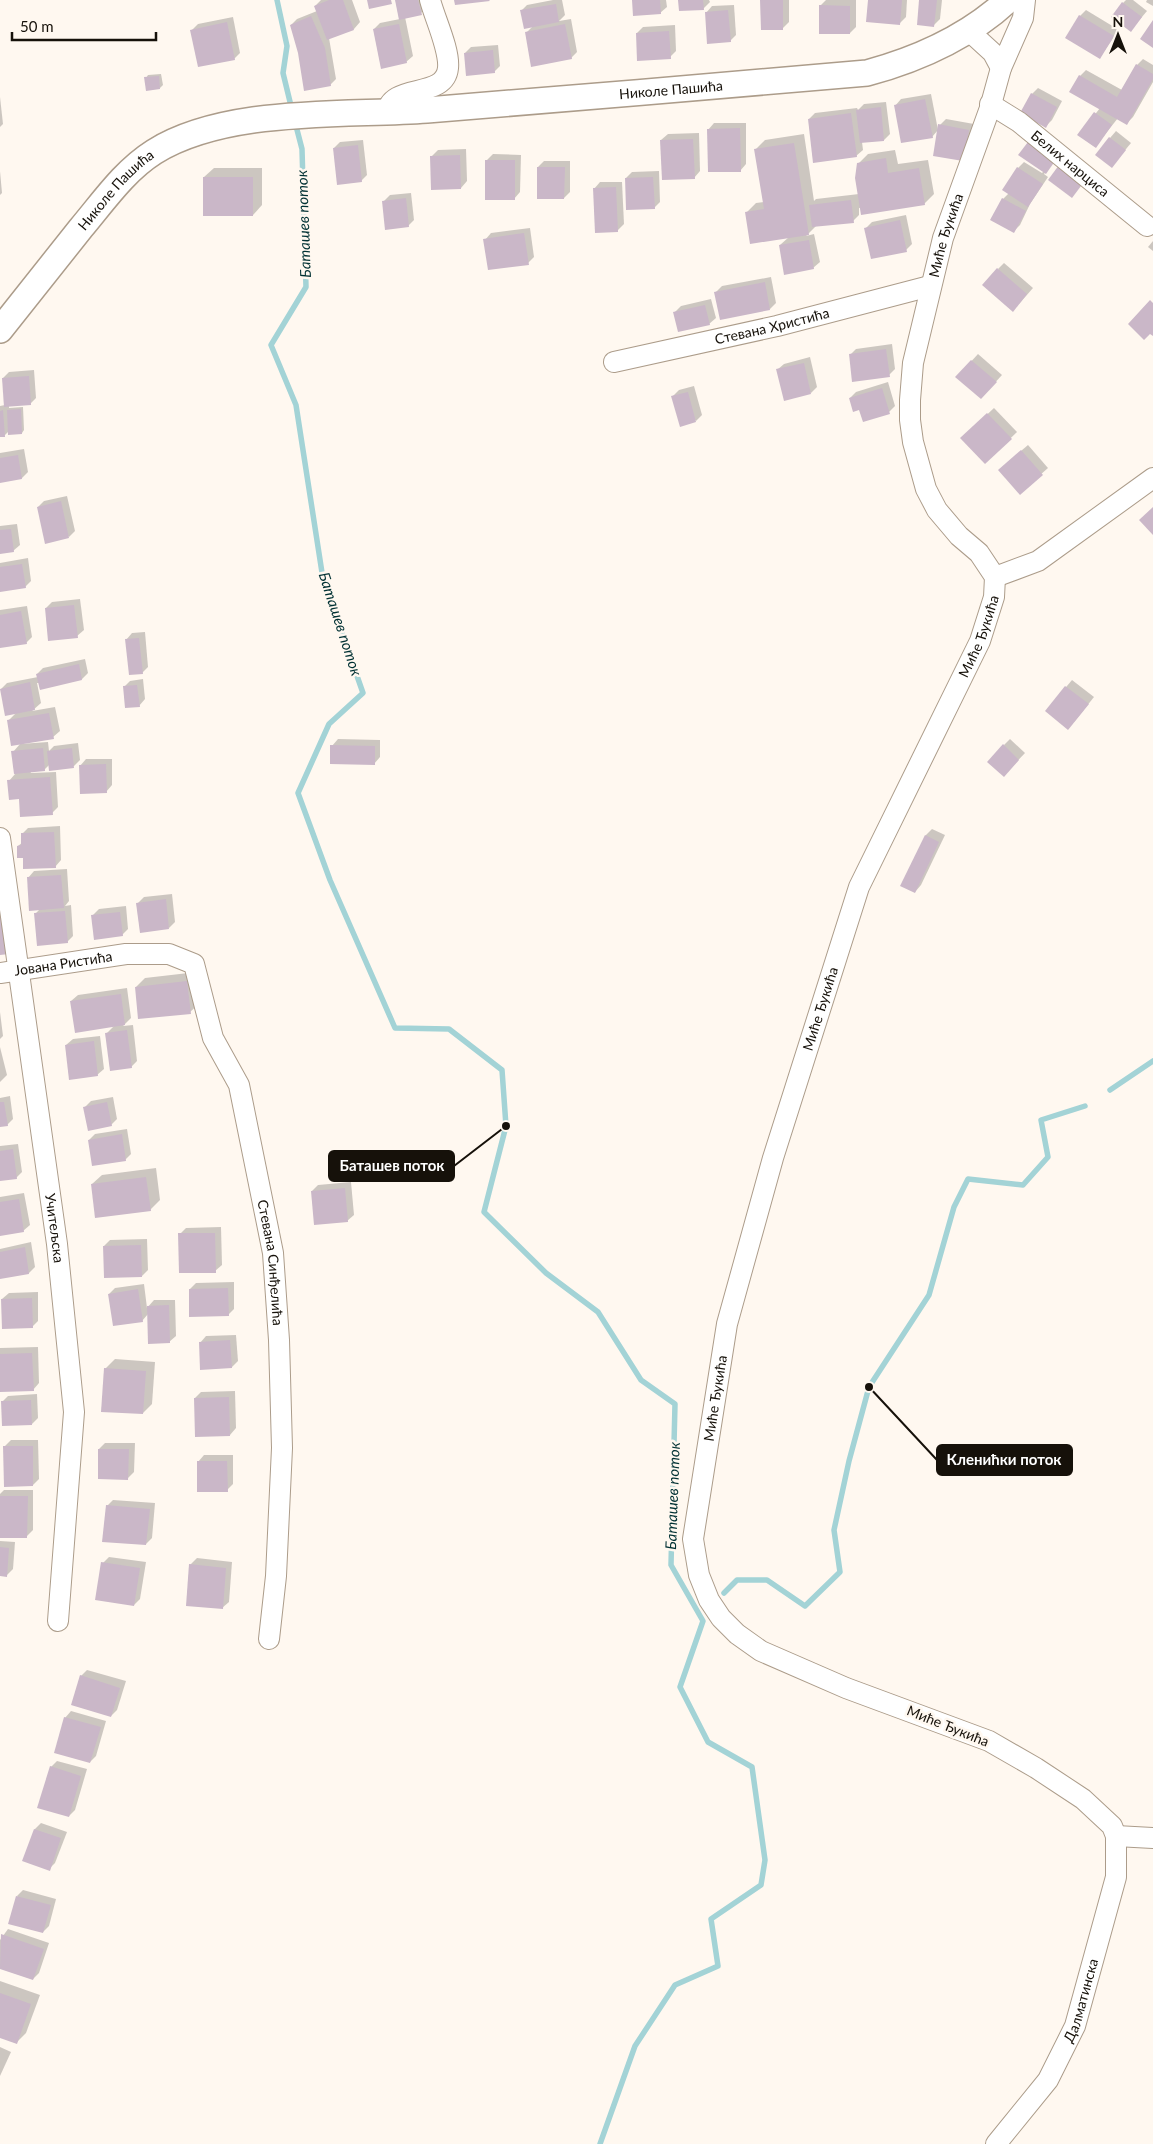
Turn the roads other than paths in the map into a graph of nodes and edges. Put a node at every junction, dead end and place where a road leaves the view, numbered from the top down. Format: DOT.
graph roads {
  1 [pos="430,0"];
  2 [pos="1008,0"];
  3 [pos="1025,0"];
  4 [pos="969,30"];
  5 [pos="1001,68"];
  6 [pos="990,104"];
  7 [pos="387,113"];
  8 [pos="1148,226"];
  9 [pos="930,286"];
  10 [pos="0,330"];
  11 [pos="614,362"];
  12 [pos="1153,478"];
  13 [pos="995,577"];
  14 [pos="0,838"];
  15 [pos="126,954"];
  16 [pos="9,971"];
  17 [pos="58,1621"];
  18 [pos="269,1639"];
  19 [pos="1116,1836"];
  20 [pos="1153,1838"];
  21 [pos="996,2144"];
  1 -- 7 [label="street"];
  2 -- 4 [label="street, Николе Пашића"];
  3 -- 5 [label="street, Миће Ђукића"];
  4 -- 5 [label="street"];
  4 -- 7 [label="street, Николе Пашића"];
  5 -- 6 [label="street, Миће Ђукића"];
  6 -- 8 [label="street, Белих нарциса"];
  6 -- 9 [label="street, Миће Ђукића"];
  7 -- 10 [label="street, Николе Пашића"];
  9 -- 11 [label="street, Стевана Христића"];
  9 -- 13 [label="street, Миће Ђукића"];
  12 -- 13 [label="street"];
  13 -- 19 [label="street, Миће Ђукића"];
  14 -- 16 [label="street, Учитељска"];
  15 -- 16 [label="street, Јована Ристића"];
  15 -- 18 [label="street, Стевана Синђелића"];
  16 -- 17 [label="street, Учитељска"];
  19 -- 20 [label="street"];
  19 -- 21 [label="street, Далматинска"];
}
